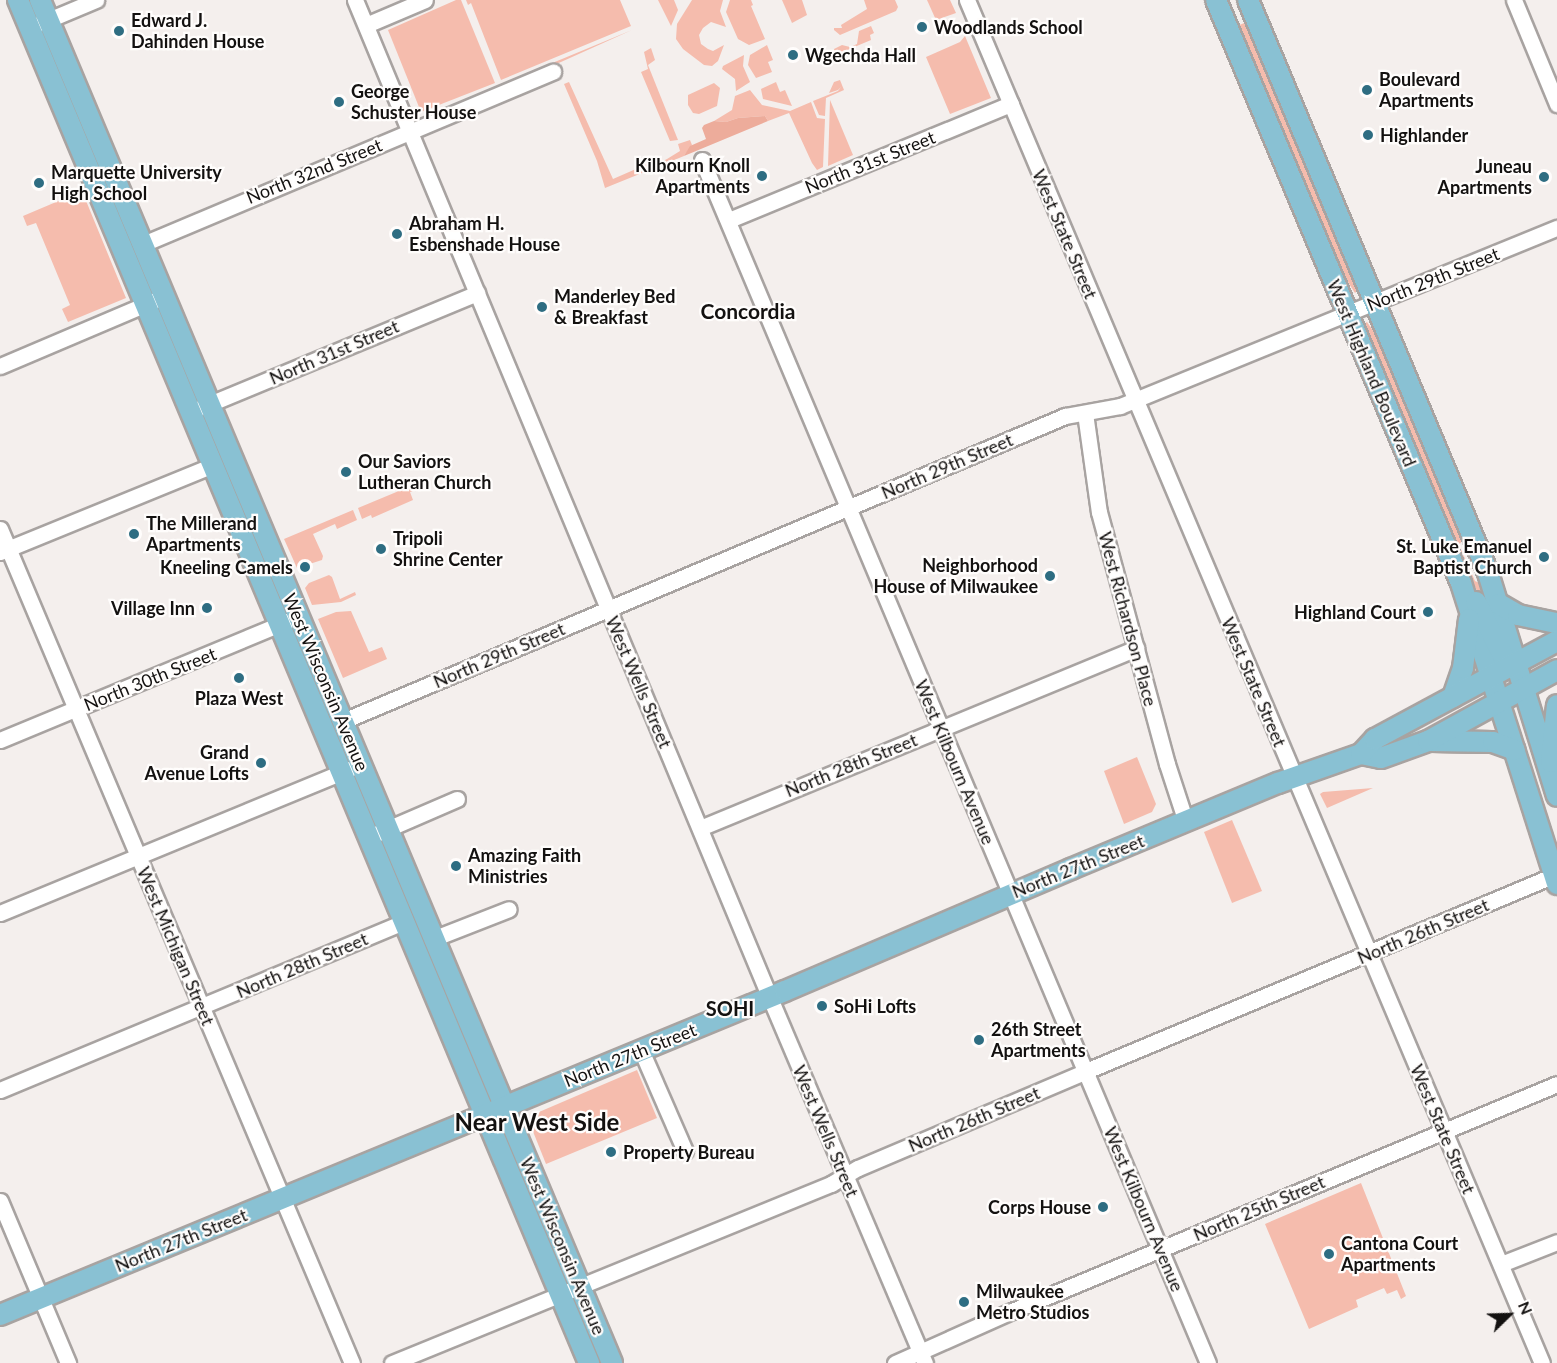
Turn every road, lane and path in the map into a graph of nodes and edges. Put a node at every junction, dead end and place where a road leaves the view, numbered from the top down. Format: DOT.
graph roads {
  1 [pos="18,0"];
  2 [pos="40,0"];
  3 [pos="96,0"];
  4 [pos="355,0"];
  5 [pos="425,0"];
  6 [pos="967,0"];
  7 [pos="1216,0"];
  8 [pos="1248,0"];
  9 [pos="1514,0"];
  10 [pos="49,20"];
  11 [pos="366,25"];
  12 [pos="30,28"];
  13 [pos="553,72"];
  14 [pos="1011,104"];
  15 [pos="1557,104"];
  16 [pos="410,132"];
  17 [pos="702,160"];
  18 [pos="729,220"];
  19 [pos="1557,228"];
  20 [pos="143,244"];
  21 [pos="477,293"];
  22 [pos="165,296"];
  23 [pos="1374,303"];
  24 [pos="146,305"];
  25 [pos="1348,314"];
  26 [pos="0,366"];
  27 [pos="1135,400"];
  28 [pos="211,404"];
  29 [pos="191,412"];
  30 [pos="1085,413"];
  31 [pos="213,465"];
  32 [pos="849,507"];
  33 [pos="0,529"];
  34 [pos="4,550"];
  35 [pos="1461,583"];
  36 [pos="1499,604"];
  37 [pos="608,609"];
  38 [pos="1470,610"];
  39 [pos="299,617"];
  40 [pos="1557,623"];
  41 [pos="280,625"];
  42 [pos="1557,640"];
  43 [pos="1136,648"];
  44 [pos="1557,653"];
  45 [pos="1557,670"];
  46 [pos="1508,682"];
  47 [pos="1453,697"];
  48 [pos="1557,705"];
  49 [pos="77,709"];
  50 [pos="343,721"];
  51 [pos="940,729"];
  52 [pos="0,740"];
  53 [pos="1428,741"];
  54 [pos="1515,750"];
  55 [pos="1361,754"];
  56 [pos="351,768"];
  57 [pos="1551,774"];
  58 [pos="1295,778"];
  59 [pos="1557,796"];
  60 [pos="457,799"];
  61 [pos="1186,822"];
  62 [pos="700,828"];
  63 [pos="388,829"];
  64 [pos="369,837"];
  65 [pos="139,857"];
  66 [pos="1556,878"];
  67 [pos="1010,894"];
  68 [pos="509,909"];
  69 [pos="0,913"];
  70 [pos="404,922"];
  71 [pos="435,938"];
  72 [pos="1370,955"];
  73 [pos="443,957"];
  74 [pos="770,998"];
  75 [pos="202,1007"];
  76 [pos="641,1050"];
  77 [pos="1086,1071"];
  78 [pos="1557,1084"];
  79 [pos="0,1090"];
  80 [pos="505,1107"];
  81 [pos="485,1115"];
  82 [pos="1444,1132"];
  83 [pos="685,1151"];
  84 [pos="844,1176"];
  85 [pos="282,1198"];
  86 [pos="0,1201"];
  87 [pos="1557,1242"];
  88 [pos="1160,1249"];
  89 [pos="1501,1264"];
  90 [pos="579,1286"];
  91 [pos="560,1294"];
  92 [pos="41,1298"];
  93 [pos="0,1316"];
  94 [pos="922,1357"];
  95 [pos="68,1363"];
  96 [pos="352,1363"];
  97 [pos="392,1363"];
  98 [pos="589,1363"];
  99 [pos="612,1363"];
  100 [pos="895,1363"];
  101 [pos="1208,1363"];
  102 [pos="1542,1363"];
  1 -- 12 [label="main road, West Wisconsin Avenue"];
  2 -- 10 [label="main road, West Wisconsin Avenue"];
  3 -- 10 [label="street"];
  4 -- 11 [label="street, West Wells Street"];
  5 -- 11 [label="street"];
  6 -- 14 [label="street, West State Street"];
  7 -- 25 [label="main road, West Highland Boulevard"];
  8 -- 23 [label="main road, West Highland Boulevard"];
  9 -- 15 [label="street"];
  10 -- 12 [label="street"];
  10 -- 20 [label="main road, West Wisconsin Avenue"];
  11 -- 16 [label="street, West Wells Street"];
  12 -- 24 [label="main road, West Wisconsin Avenue"];
  13 -- 16 [label="street, North 32nd Street"];
  14 -- 18 [label="street, North 31st Street"];
  14 -- 27 [label="street, West State Street"];
  16 -- 20 [label="street, North 32nd Street"];
  16 -- 21 [label="street, West Wells Street"];
  17 -- 18 [label="street, West Kilbourn Avenue"];
  18 -- 32 [label="street, West Kilbourn Avenue"];
  19 -- 23 [label="street, North 29th Street"];
  20 -- 22 [label="main road, West Wisconsin Avenue"];
  21 -- 28 [label="street, North 31st Street"];
  21 -- 37 [label="street, West Wells Street"];
  22 -- 24 [label="street"];
  22 -- 28 [label="main road, West Wisconsin Avenue"];
  23 -- 25 [label="street, North 29th Street"];
  23 -- 36 [label="main road, West Highland Boulevard"];
  24 -- 26 [label="street"];
  24 -- 29 [label="main road, West Wisconsin Avenue"];
  25 -- 27 [label="street, North 29th Street"];
  25 -- 35 [label="main road, West Highland Boulevard"];
  27 -- 30 [label="street, North 29th Street"];
  27 -- 58 [label="street, West State Street"];
  28 -- 29 [label="street, North 31st Street"];
  28 -- 39 [label="main road, West Wisconsin Avenue"];
  29 -- 31 [label="main road, West Wisconsin Avenue"];
  30 -- 32 [label="street, North 29th Street"];
  30 -- 43 [label="street, West Richardson Place"];
  31 -- 34 [label="street"];
  31 -- 41 [label="main road, West Wisconsin Avenue"];
  32 -- 37 [label="street, North 29th Street"];
  32 -- 51 [label="street, West Kilbourn Avenue"];
  33 -- 34 [label="street, West Michigan Street"];
  34 -- 49 [label="street, West Michigan Street"];
  35 -- 38 [label="main road, West Highland Boulevard"];
  35 -- 46 [label="main road"];
  36 -- 40 [label="main road"];
  36 -- 46 [label="main road, West Highland Boulevard"];
  37 -- 50 [label="street, North 29th Street"];
  37 -- 62 [label="street, West Wells Street"];
  38 -- 46 [label="main road, West Highland Boulevard"];
  38 -- 47 [label="main road"];
  39 -- 41 [label="street, North 30th Street"];
  39 -- 50 [label="main road, West Wisconsin Avenue"];
  41 -- 49 [label="street, North 30th Street"];
  41 -- 56 [label="main road, West Wisconsin Avenue"];
  42 -- 46 [label="main road, North 27th Street"];
  43 -- 51 [label="street, North 28th Street"];
  43 -- 61 [label="street, West Richardson Place"];
  44 -- 46 [label="main road"];
  45 -- 46 [label="main road, North 27th Street"];
  46 -- 47 [label="main road, North 27th Street"];
  46 -- 53 [label="main road, North 27th Street"];
  46 -- 54 [label="main road, West Highland Boulevard"];
  46 -- 57 [label="main road"];
  47 -- 55 [label="main road, North 27th Street"];
  48 -- 57 [label="main road"];
  49 -- 52 [label="street, North 30th Street"];
  49 -- 65 [label="street, West Michigan Street"];
  50 -- 56 [label="main road, West Wisconsin Avenue"];
  51 -- 62 [label="street, North 28th Street"];
  51 -- 67 [label="street, West Kilbourn Avenue"];
  53 -- 54 [label="main road"];
  53 -- 55 [label="main road, North 27th Street"];
  54 -- 66 [label="main road, West Highland Boulevard"];
  55 -- 58 [label="main road, North 27th Street"];
  56 -- 63 [label="main road, West Wisconsin Avenue"];
  56 -- 64 [label="main road, West Wisconsin Avenue"];
  56 -- 65 [label="street"];
  57 -- 59 [label="main road"];
  58 -- 61 [label="main road, North 27th Street"];
  58 -- 72 [label="street, West State Street"];
  60 -- 63 [label="street"];
  61 -- 67 [label="main road, North 27th Street"];
  62 -- 74 [label="street, West Wells Street"];
  63 -- 64 [label="street"];
  63 -- 71 [label="main road, West Wisconsin Avenue"];
  64 -- 70 [label="main road, West Wisconsin Avenue"];
  65 -- 69 [label="street"];
  65 -- 75 [label="street, West Michigan Street"];
  66 -- 72 [label="street, North 26th Street"];
  67 -- 74 [label="main road, North 27th Street"];
  67 -- 77 [label="street, West Kilbourn Avenue"];
  68 -- 71 [label="street"];
  70 -- 73 [label="main road"];
  70 -- 75 [label="street, North 28th Street"];
  70 -- 81 [label="main road, West Wisconsin Avenue"];
  71 -- 73 [label="main road, West Wisconsin Avenue"];
  72 -- 77 [label="street, North 26th Street"];
  72 -- 82 [label="street, West State Street"];
  73 -- 80 [label="main road, West Wisconsin Avenue"];
  74 -- 76 [label="main road, North 27th Street"];
  74 -- 84 [label="street, West Wells Street"];
  75 -- 79 [label="street, North 28th Street"];
  75 -- 85 [label="street, West Michigan Street"];
  76 -- 80 [label="main road, North 27th Street"];
  76 -- 83 [label="street"];
  77 -- 84 [label="street, North 26th Street"];
  77 -- 88 [label="street, West Kilbourn Avenue"];
  78 -- 82 [label="street, North 25th Street"];
  80 -- 81 [label="main road, North 27th Street"];
  80 -- 90 [label="main road, West Wisconsin Avenue"];
  81 -- 85 [label="main road, North 27th Street"];
  81 -- 91 [label="main road, West Wisconsin Avenue"];
  82 -- 88 [label="street, North 25th Street"];
  82 -- 89 [label="street, West State Street"];
  84 -- 90 [label="street, North 26th Street"];
  84 -- 94 [label="street, West Wells Street"];
  85 -- 92 [label="main road, North 27th Street"];
  85 -- 96 [label="street, West Michigan Street"];
  86 -- 92 [label="street"];
  87 -- 89 [label="street"];
  88 -- 94 [label="street, North 25th Street"];
  88 -- 101 [label="street, West Kilbourn Avenue"];
  89 -- 102 [label="street, West State Street"];
  90 -- 91 [label="street, North 26th Street"];
  90 -- 99 [label="main road, West Wisconsin Avenue"];
  91 -- 97 [label="street, North 26th Street"];
  91 -- 98 [label="main road, West Wisconsin Avenue"];
  92 -- 93 [label="main road, North 27th Street"];
  92 -- 95 [label="street"];
  94 -- 100 [label="street, North 25th Street"];
}
